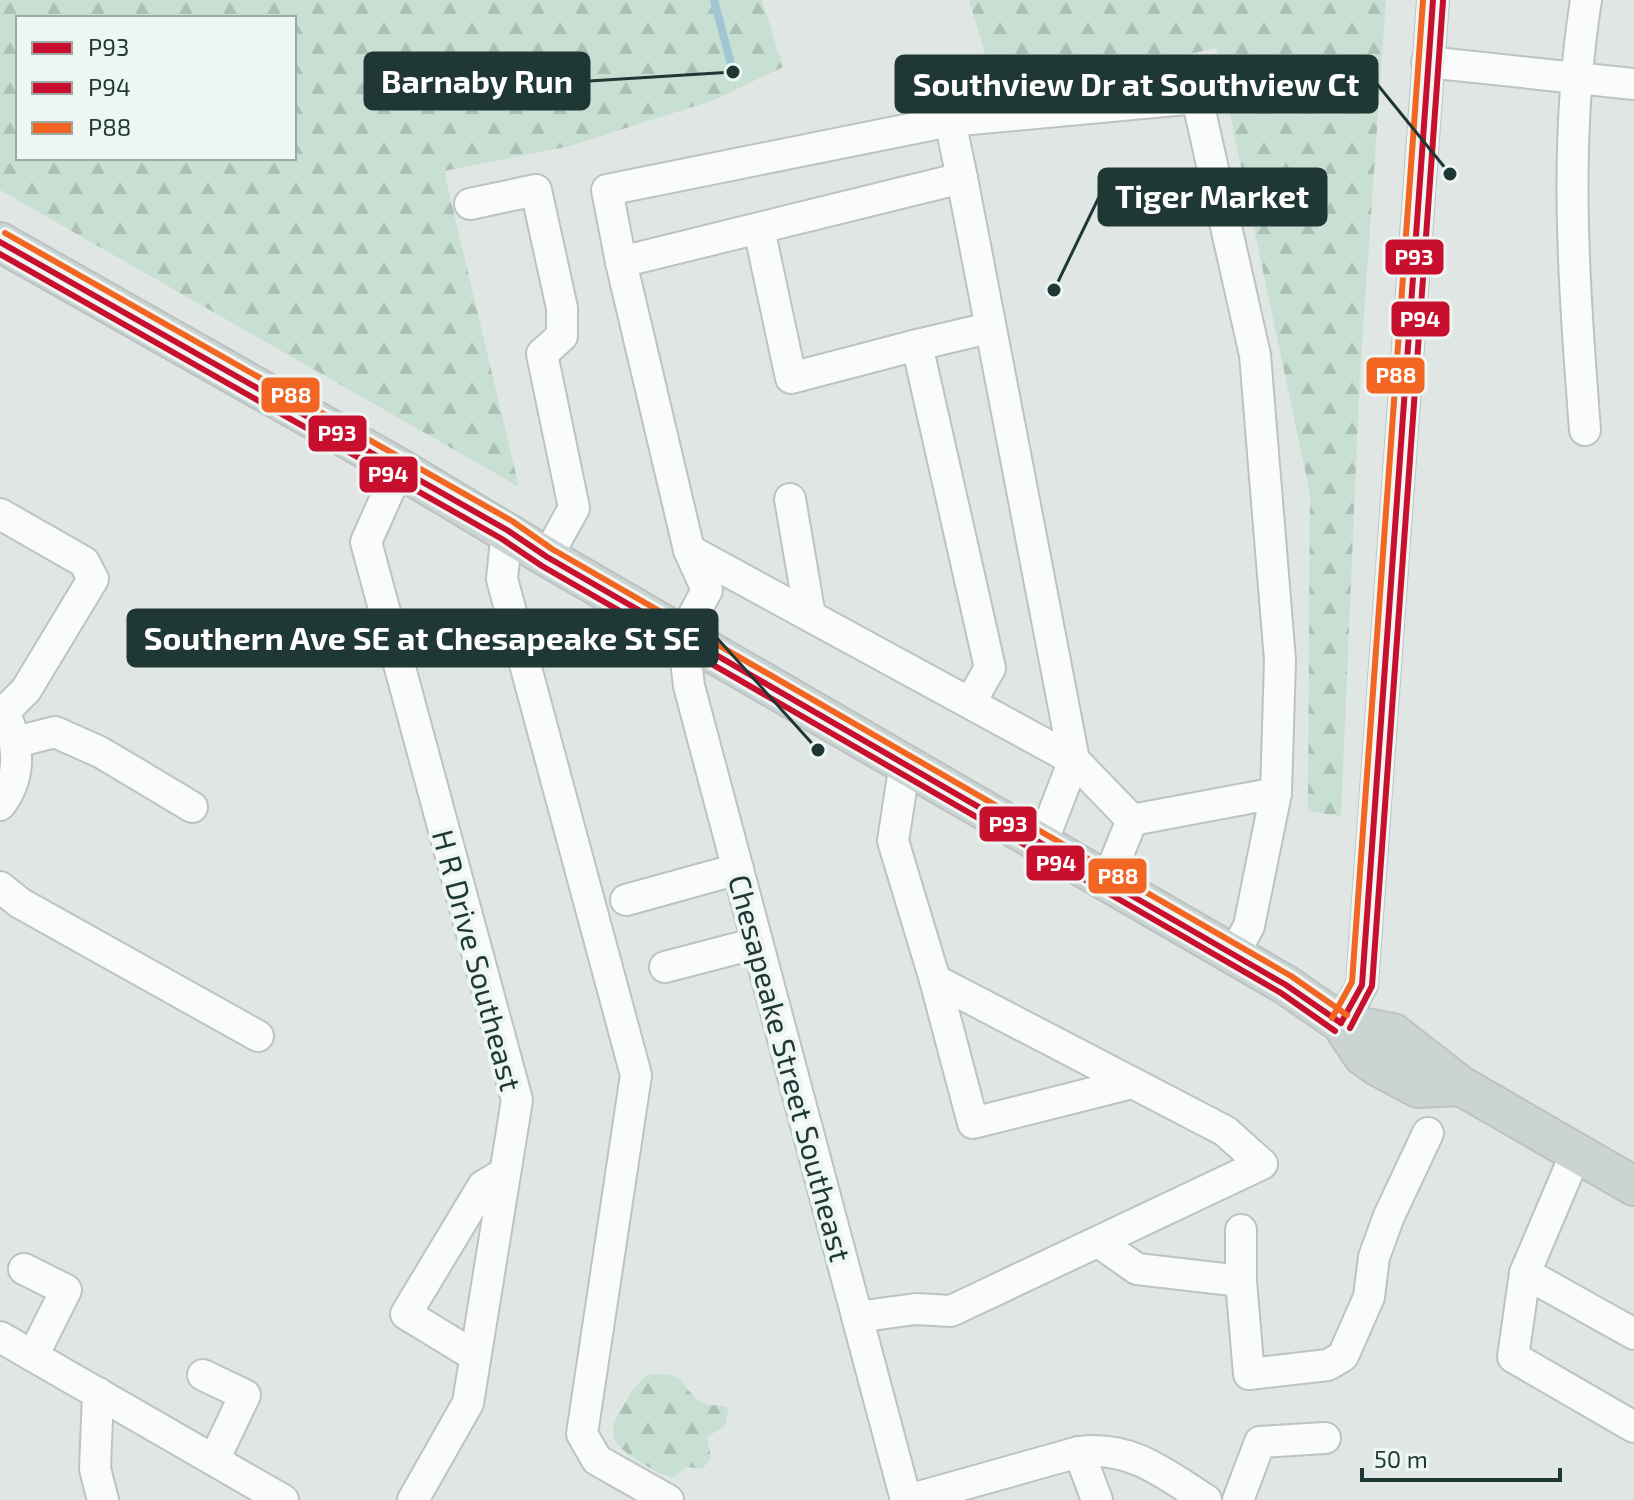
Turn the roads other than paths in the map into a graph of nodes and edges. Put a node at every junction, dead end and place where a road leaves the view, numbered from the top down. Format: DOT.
graph roads {
  1 [pos="1433,0"];
  2 [pos="1586,0"];
  3 [pos="1427,62"];
  4 [pos="1574,77"];
  5 [pos="1634,84"];
  6 [pos="950,121"];
  7 [pos="962,178"];
  8 [pos="470,204"];
  9 [pos="759,229"];
  10 [pos="0,242"];
  11 [pos="621,262"];
  12 [pos="989,328"];
  13 [pos="917,345"];
  14 [pos="1585,430"];
  15 [pos="399,468"];
  16 [pos="790,499"];
  17 [pos="0,514"];
  18 [pos="507,530"];
  19 [pos="689,550"];
  20 [pos="547,557"];
  21 [pos="810,616"];
  22 [pos="683,635"];
  23 [pos="970,703"];
  24 [pos="2,711"];
  25 [pos="16,742"];
  26 [pos="1074,760"];
  27 [pos="905,763"];
  28 [pos="1276,793"];
  29 [pos="0,805"];
  30 [pos="192,807"];
  31 [pos="1132,820"];
  32 [pos="1042,843"];
  33 [pos="738,869"];
  34 [pos="1107,881"];
  35 [pos="0,887"];
  36 [pos="626,900"];
  37 [pos="757,943"];
  38 [pos="1234,954"];
  39 [pos="665,967"];
  40 [pos="935,980"];
  41 [pos="1341,1023"];
  42 [pos="258,1036"];
  43 [pos="1132,1083"];
  44 [pos="1428,1133"];
  45 [pos="1576,1153"];
  46 [pos="505,1173"];
  47 [pos="1634,1186"];
  48 [pos="1241,1230"];
  49 [pos="1100,1243"];
  50 [pos="24,1269"];
  51 [pos="1525,1273"];
  52 [pos="1241,1281"];
  53 [pos="857,1317"];
  54 [pos="1634,1334"];
  55 [pos="0,1337"];
  56 [pos="33,1356"];
  57 [pos="475,1356"];
  58 [pos="203,1375"];
  59 [pos="98,1393"];
  60 [pos="1634,1427"];
  61 [pos="1325,1438"];
  62 [pos="1079,1452"];
  63 [pos="214,1460"];
  64 [pos="103,1500"];
  65 [pos="283,1500"];
  66 [pos="413,1500"];
  67 [pos="668,1500"];
  68 [pos="907,1500"];
  69 [pos="1097,1500"];
  70 [pos="1206,1500"];
  71 [pos="1238,1500"];
  1 -- 3 [label="street"];
  2 -- 4 [label="street"];
  3 -- 4 [label="street"];
  3 -- 41 [label="street"];
  4 -- 5 [label="street"];
  4 -- 14 [label="street"];
  6 -- 7 [label="street"];
  6 -- 11 [label="street"];
  6 -- 28 [label="street"];
  7 -- 9 [label="street"];
  7 -- 12 [label="street"];
  8 -- 20 [label="street"];
  9 -- 11 [label="street"];
  9 -- 13 [label="street"];
  10 -- 15 [label="main road"];
  11 -- 19 [label="street"];
  12 -- 13 [label="street"];
  12 -- 26 [label="street"];
  13 -- 23 [label="street"];
  15 -- 18 [label="main road"];
  15 -- 46 [label="street, H R Drive Southeast"];
  16 -- 21 [label="street"];
  17 -- 24 [label="street"];
  18 -- 20 [label="main road"];
  18 -- 67 [label="street"];
  19 -- 21 [label="street"];
  19 -- 22 [label="street"];
  20 -- 22 [label="main road"];
  21 -- 23 [label="street"];
  22 -- 27 [label="main road"];
  22 -- 33 [label="street, Chesapeake Street Southeast"];
  23 -- 26 [label="street"];
  24 -- 25 [label="street"];
  25 -- 29 [label="street"];
  25 -- 30 [label="street"];
  26 -- 31 [label="street"];
  26 -- 32 [label="street"];
  27 -- 32 [label="main road"];
  27 -- 40 [label="street"];
  28 -- 31 [label="street"];
  28 -- 38 [label="street"];
  31 -- 34 [label="street"];
  32 -- 34 [label="main road"];
  33 -- 36 [label="street"];
  33 -- 37 [label="street, Chesapeake Street Southeast"];
  34 -- 38 [label="main road"];
  35 -- 42 [label="street"];
  37 -- 39 [label="street"];
  37 -- 53 [label="street, Chesapeake Street Southeast"];
  38 -- 41 [label="main road"];
  40 -- 43 [label="street"];
  40 -- 43 [label="street"];
  41 -- 45 [label="main road"];
  43 -- 49 [label="street"];
  44 -- 52 [label="street"];
  45 -- 47 [label="main road"];
  45 -- 51 [label="street"];
  46 -- 57 [label="street, H R Drive Southeast"];
  46 -- 57 [label="street"];
  48 -- 52 [label="street"];
  49 -- 52 [label="street"];
  49 -- 53 [label="street"];
  50 -- 56 [label="street"];
  51 -- 54 [label="street"];
  51 -- 60 [label="street"];
  53 -- 68 [label="street, Chesapeake Street Southeast"];
  55 -- 56 [label="street"];
  56 -- 59 [label="street"];
  57 -- 66 [label="street, H R Drive Southeast"];
  58 -- 63 [label="street"];
  59 -- 63 [label="street"];
  59 -- 64 [label="street"];
  61 -- 71 [label="street"];
  62 -- 68 [label="street"];
  62 -- 69 [label="street"];
  62 -- 70 [label="street"];
  63 -- 65 [label="street"];
}
